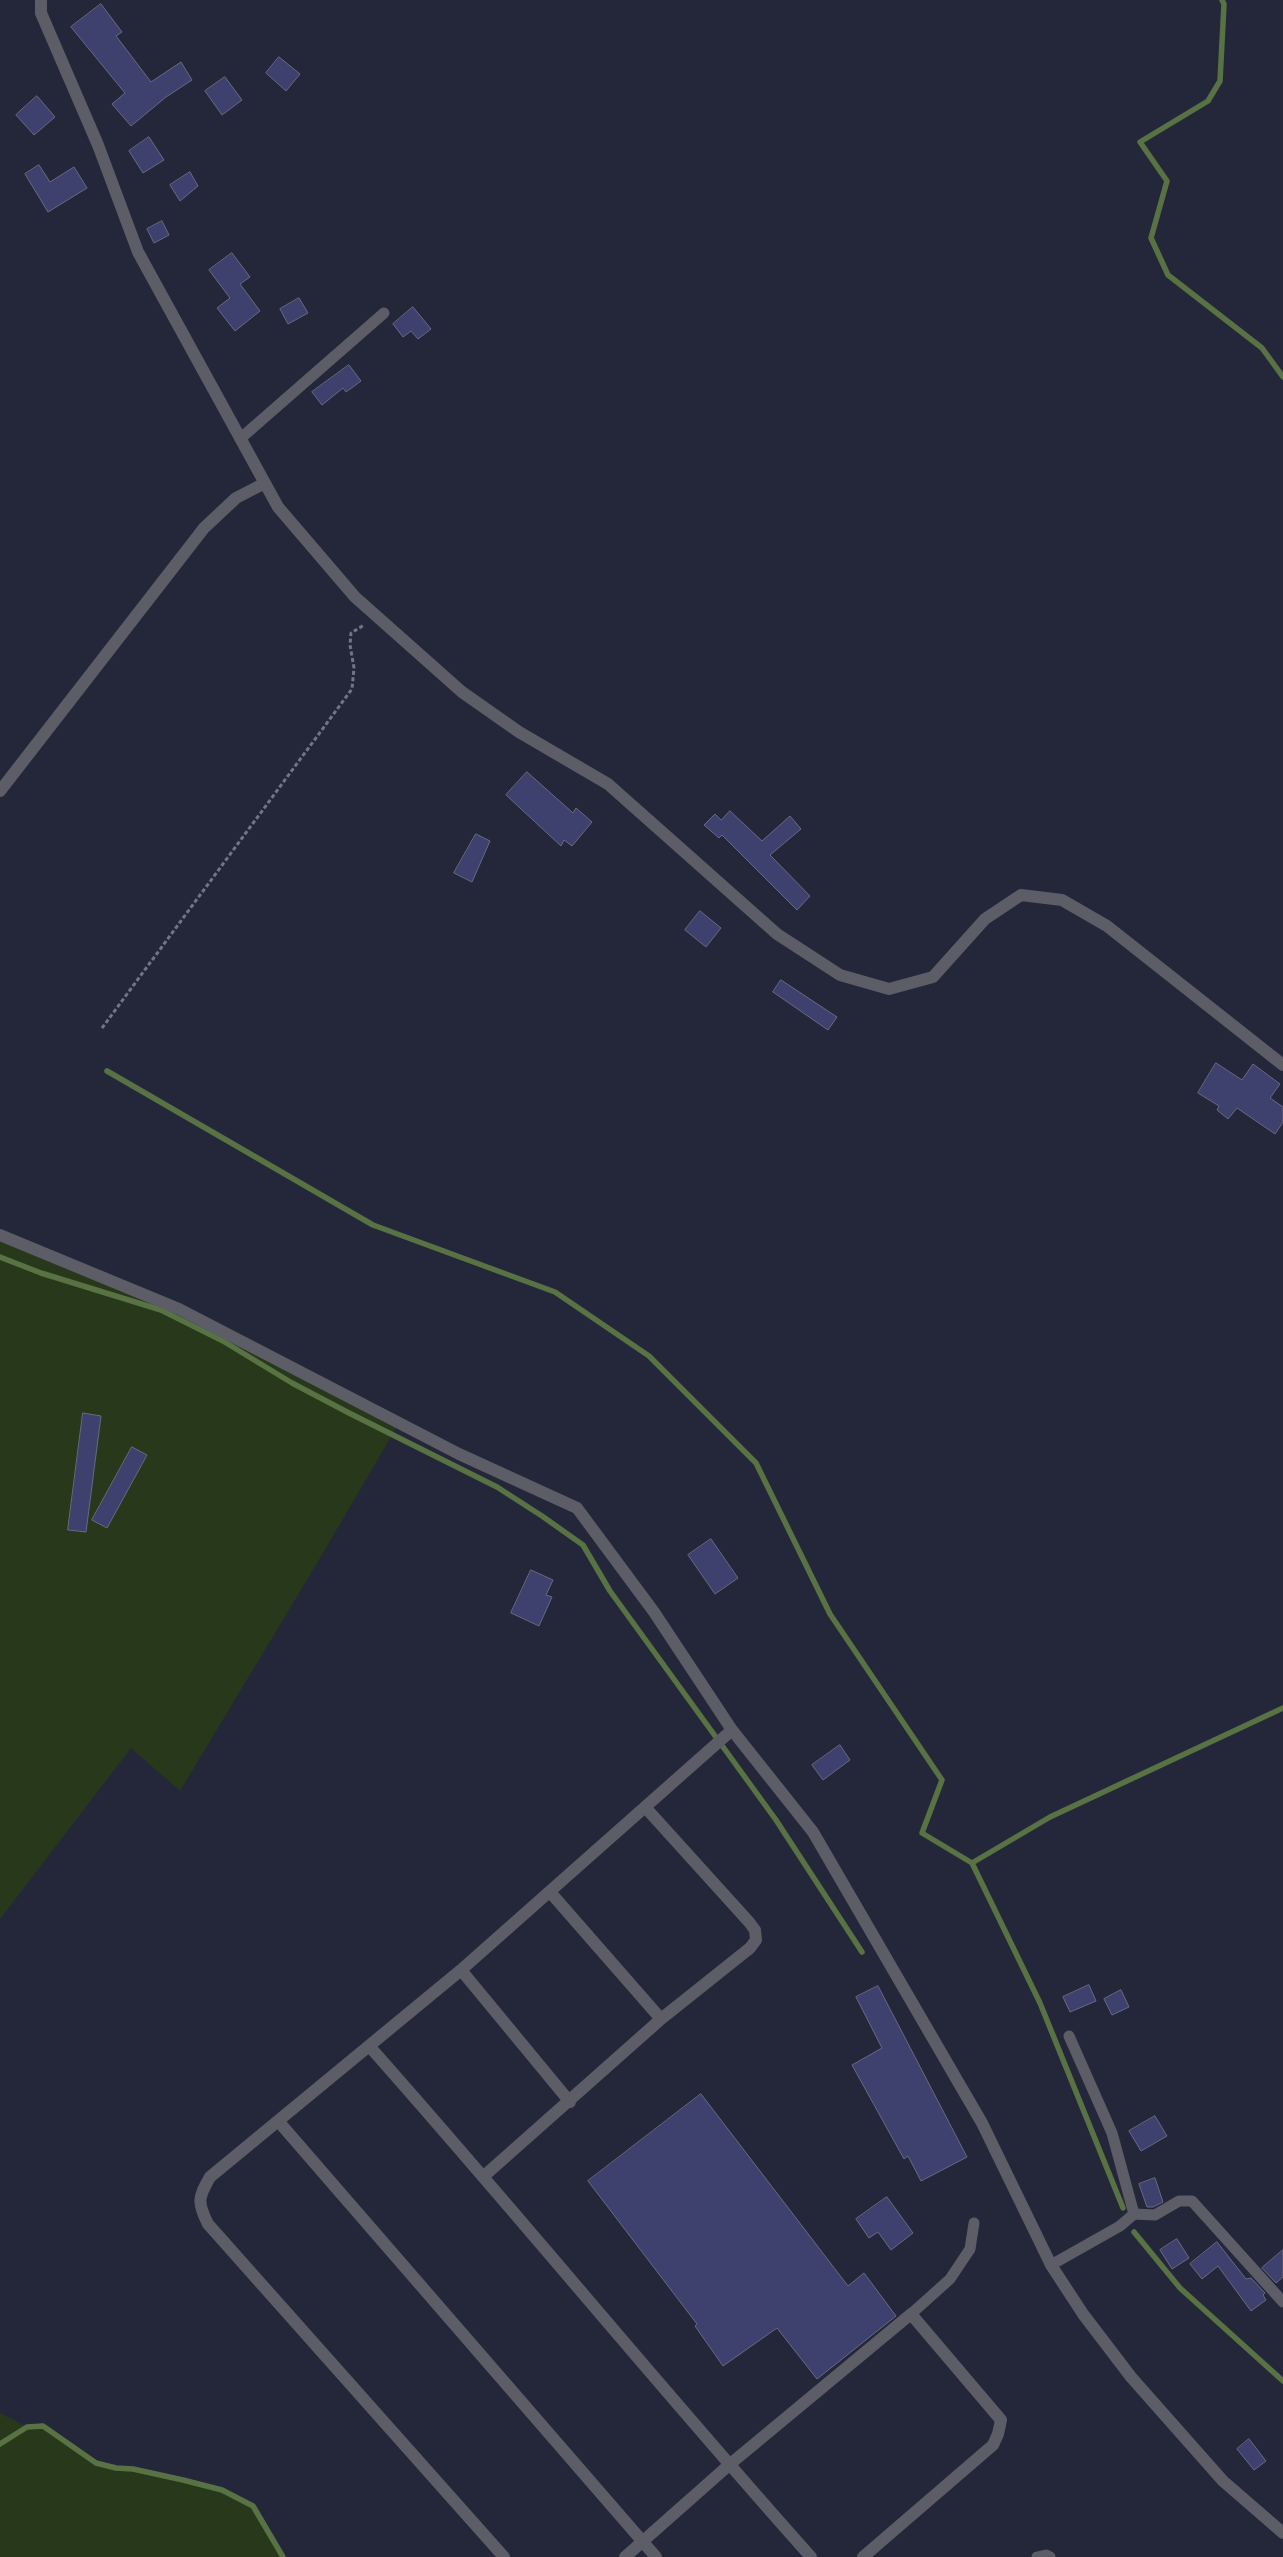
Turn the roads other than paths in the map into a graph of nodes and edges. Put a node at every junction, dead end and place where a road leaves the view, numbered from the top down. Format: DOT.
graph roads {
  1 [pos="41,0"];
  2 [pos="384,313"];
  3 [pos="241,438"];
  4 [pos="265,483"];
  5 [pos="0,791"];
  6 [pos="1283,1066"];
  7 [pos="0,1235"];
  8 [pos="730,1732"];
  9 [pos="645,1807"];
  10 [pos="550,1892"];
  11 [pos="461,1970"];
  12 [pos="661,2020"];
  13 [pos="1068,2036"];
  14 [pos="370,2047"];
  15 [pos="570,2102"];
  16 [pos="279,2122"];
  17 [pos="484,2176"];
  18 [pos="1134,2214"];
  19 [pos="974,2223"];
  20 [pos="1051,2265"];
  21 [pos="1283,2302"];
  22 [pos="911,2314"];
  23 [pos="729,2465"];
  24 [pos="1283,2533"];
  25 [pos="642,2541"];
  26 [pos="504,2557"];
  27 [pos="624,2557"];
  28 [pos="656,2557"];
  29 [pos="811,2557"];
  30 [pos="863,2557"];
  31 [pos="1037,2557"];
  32 [pos="1050,2557"];
  1 -- 3 [label="street"];
  2 -- 3 [label="lane"];
  3 -- 4 [label="street"];
  4 -- 5 [label="street"];
  4 -- 6 [label="street"];
  7 -- 8 [label="street"];
  8 -- 9 [label="street"];
  8 -- 20 [label="street"];
  9 -- 10 [label="street"];
  9 -- 12 [label="street"];
  10 -- 11 [label="street"];
  10 -- 12 [label="street"];
  11 -- 14 [label="street"];
  11 -- 15 [label="street"];
  12 -- 15 [label="street"];
  13 -- 18 [label="lane"];
  14 -- 16 [label="street"];
  14 -- 17 [label="street"];
  15 -- 17 [label="street"];
  16 -- 25 [label="street"];
  16 -- 26 [label="street"];
  17 -- 23 [label="street"];
  18 -- 20 [label="lane"];
  18 -- 21 [label="lane"];
  19 -- 22 [label="lane"];
  20 -- 24 [label="street"];
  22 -- 23 [label="street"];
  22 -- 30 [label="street"];
  23 -- 25 [label="street"];
  23 -- 29 [label="street"];
  25 -- 27 [label="street"];
  25 -- 28 [label="street"];
  31 -- 32 [label="lane"];
}
